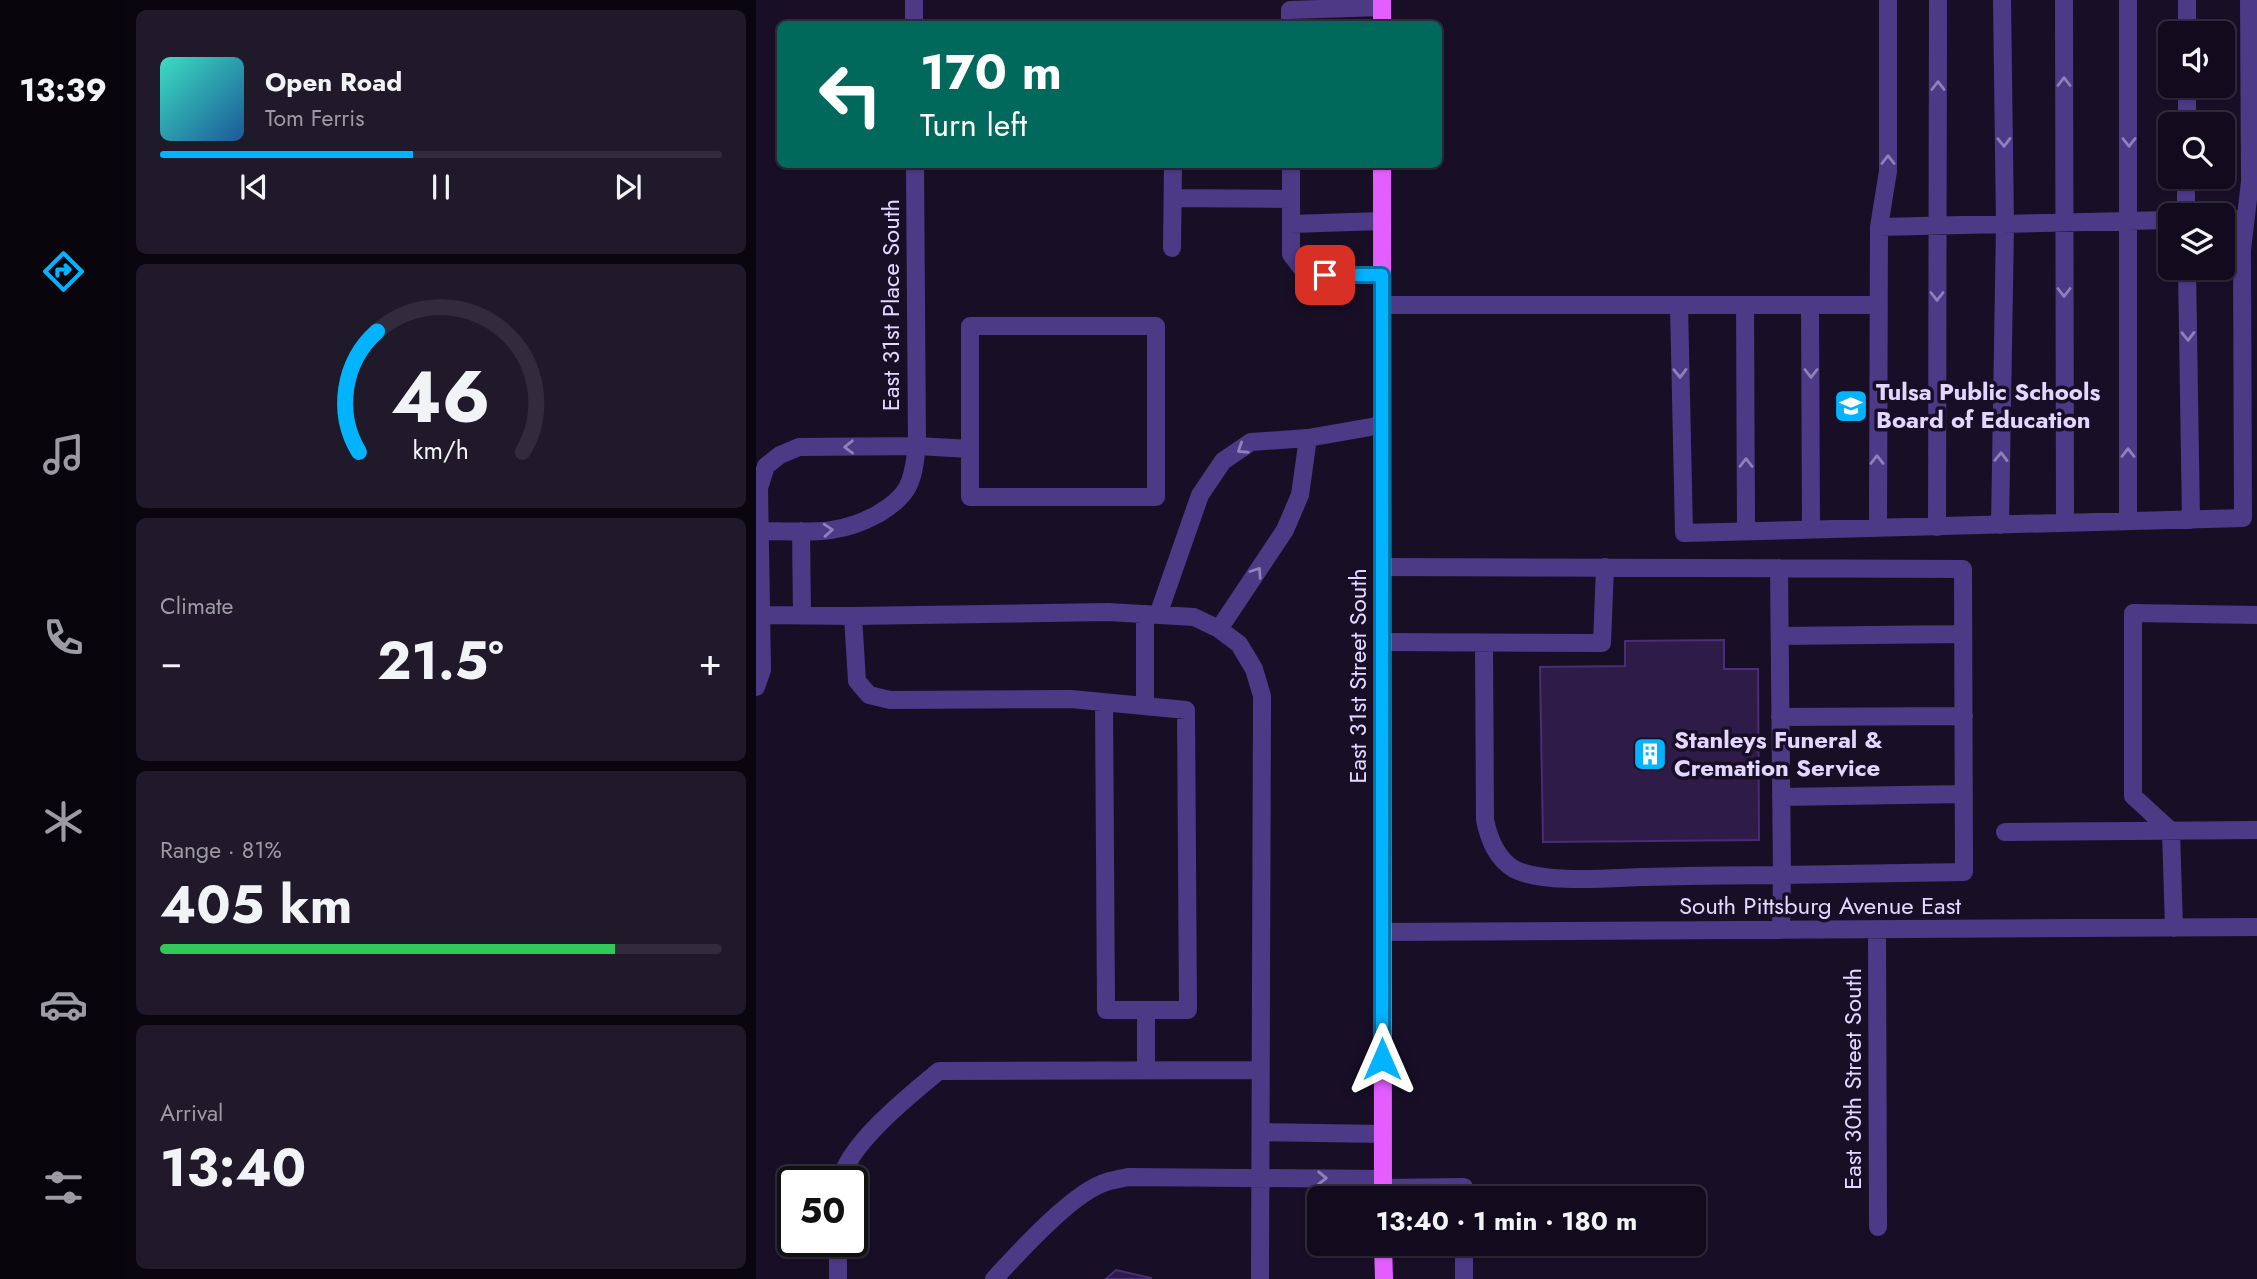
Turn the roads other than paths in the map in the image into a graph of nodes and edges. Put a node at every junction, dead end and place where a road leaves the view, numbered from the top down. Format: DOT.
graph roads {
  1 [pos="914,0"];
  2 [pos="1888,0"];
  3 [pos="1938,0"];
  4 [pos="2002,0"];
  5 [pos="2064,0"];
  6 [pos="2128,0"];
  7 [pos="2187,0"];
  8 [pos="2249,0"];
  9 [pos="1382,10"];
  10 [pos="914,21"];
  11 [pos="1290,21"];
  12 [pos="2187,21"];
  13 [pos="915,168"];
  14 [pos="1173,168"];
  15 [pos="1291,168"];
  16 [pos="1382,168"];
  17 [pos="2254,183"];
  18 [pos="1174,198"];
  19 [pos="1291,200"];
  20 [pos="2235,219"];
  21 [pos="2244,219"];
  22 [pos="2129,220"];
  23 [pos="2158,220"];
  24 [pos="1382,221"];
  25 [pos="1291,224"];
  26 [pos="2064,224"];
  27 [pos="2005,225"];
  28 [pos="1879,227"];
  29 [pos="1937,227"];
  30 [pos="1172,248"];
  31 [pos="1382,275"];
  32 [pos="2187,280"];
  33 [pos="1382,305"];
  34 [pos="1679,305"];
  35 [pos="1745,305"];
  36 [pos="1810,305"];
  37 [pos="1877,305"];
  38 [pos="1382,425"];
  39 [pos="1308,438"];
  40 [pos="917,446"];
  41 [pos="970,449"];
  42 [pos="2191,520"];
  43 [pos="2128,521"];
  44 [pos="2065,523"];
  45 [pos="2000,525"];
  46 [pos="1937,527"];
  47 [pos="1878,528"];
  48 [pos="1811,530"];
  49 [pos="760,531"];
  50 [pos="801,531"];
  51 [pos="1746,531"];
  52 [pos="1382,567"];
  53 [pos="1605,567"];
  54 [pos="1779,568"];
  55 [pos="759,615"];
  56 [pos="802,615"];
  57 [pos="1152,615"];
  58 [pos="2257,615"];
  59 [pos="853,616"];
  60 [pos="1219,629"];
  61 [pos="1963,634"];
  62 [pos="1780,636"];
  63 [pos="1382,642"];
  64 [pos="1484,643"];
  65 [pos="756,687"];
  66 [pos="1104,702"];
  67 [pos="1145,706"];
  68 [pos="1964,716"];
  69 [pos="1780,717"];
  70 [pos="1964,794"];
  71 [pos="1781,797"];
  72 [pos="2257,830"];
  73 [pos="2171,831"];
  74 [pos="2005,832"];
  75 [pos="1782,874"];
  76 [pos="2257,927"];
  77 [pos="2174,928"];
  78 [pos="1781,930"];
  79 [pos="1877,930"];
  80 [pos="1382,932"];
  81 [pos="1146,1010"];
  82 [pos="1146,1070"];
  83 [pos="1261,1070"];
  84 [pos="1261,1132"];
  85 [pos="1382,1134"];
  86 [pos="845,1166"];
  87 [pos="1261,1178"];
  88 [pos="1359,1186"];
  89 [pos="1383,1186"];
  90 [pos="1878,1227"];
  91 [pos="1384,1256"];
  92 [pos="1464,1256"];
  93 [pos="838,1257"];
  94 [pos="838,1279"];
  95 [pos="995,1279"];
  96 [pos="1261,1279"];
  97 [pos="1384,1279"];
  98 [pos="1464,1279"];
  1 -- 10 [label="street"];
  28 -- 2 [label="street, one-way"];
  29 -- 3 [label="street, one-way"];
  4 -- 27 [label="street, one-way"];
  26 -- 5 [label="street, one-way"];
  6 -- 22 [label="street, one-way"];
  7 -- 12 [label="street"];
  8 -- 17 [label="street"];
  9 -- 11 [label="street"];
  13 -- 40 [label="street, East 31st Place South"];
  14 -- 18 [label="street"];
  15 -- 19 [label="street"];
  16 -- 24 [label="main road, East 31st Street South"];
  17 -- 21 [label="street"];
  18 -- 19 [label="street"];
  18 -- 30 [label="street"];
  19 -- 25 [label="street"];
  20 -- 21 [label="street"];
  21 -- 42 [label="street"];
  22 -- 23 [label="street"];
  22 -- 26 [label="street"];
  43 -- 22 [label="street, one-way"];
  24 -- 25 [label="street"];
  24 -- 31 [label="main road, East 31st Street South"];
  25 -- 31 [label="street"];
  26 -- 27 [label="street"];
  26 -- 44 [label="street, one-way"];
  27 -- 29 [label="street"];
  45 -- 27 [label="street, one-way"];
  28 -- 29 [label="street"];
  28 -- 37 [label="street"];
  29 -- 46 [label="street, one-way"];
  31 -- 33 [label="main road, East 31st Street South"];
  32 -- 42 [label="street, one-way"];
  33 -- 34 [label="street"];
  33 -- 38 [label="main road, East 31st Street South"];
  34 -- 35 [label="street"];
  34 -- 51 [label="street, one-way"];
  35 -- 36 [label="street"];
  51 -- 35 [label="street, one-way"];
  36 -- 37 [label="street"];
  36 -- 48 [label="street, one-way"];
  47 -- 37 [label="street, one-way"];
  38 -- 39 [label="street"];
  38 -- 52 [label="main road, East 31st Street South"];
  39 -- 57 [label="street, one-way"];
  60 -- 39 [label="street, one-way"];
  40 -- 41 [label="street"];
  40 -- 49 [label="street, East 31st Place South, one-way"];
  50 -- 40 [label="street, East 31st Place South, one-way"];
  41 -- 41 [label="street"];
  42 -- 43 [label="street"];
  43 -- 44 [label="street"];
  44 -- 45 [label="street"];
  45 -- 46 [label="street"];
  46 -- 47 [label="street"];
  47 -- 48 [label="street"];
  48 -- 51 [label="street"];
  49 -- 50 [label="street, East 31st Place South"];
  49 -- 55 [label="street"];
  50 -- 56 [label="street"];
  52 -- 53 [label="street"];
  52 -- 63 [label="main road, East 31st Street South"];
  53 -- 54 [label="street"];
  53 -- 64 [label="street"];
  54 -- 61 [label="street"];
  54 -- 62 [label="street"];
  55 -- 56 [label="street"];
  55 -- 65 [label="street"];
  56 -- 59 [label="street"];
  57 -- 59 [label="street"];
  57 -- 60 [label="street"];
  57 -- 67 [label="street"];
  58 -- 73 [label="street"];
  59 -- 66 [label="street"];
  60 -- 83 [label="street"];
  61 -- 62 [label="street"];
  61 -- 68 [label="street"];
  62 -- 69 [label="street"];
  63 -- 64 [label="street"];
  63 -- 80 [label="main road, East 31st Street South"];
  64 -- 75 [label="street"];
  66 -- 67 [label="street"];
  66 -- 81 [label="street"];
  67 -- 81 [label="street"];
  68 -- 69 [label="street"];
  68 -- 70 [label="street"];
  69 -- 71 [label="street"];
  70 -- 71 [label="street"];
  70 -- 75 [label="street"];
  71 -- 75 [label="street"];
  72 -- 73 [label="street"];
  73 -- 74 [label="street"];
  73 -- 77 [label="street"];
  75 -- 78 [label="street"];
  76 -- 77 [label="street, South Pittsburg Avenue East"];
  77 -- 79 [label="street, South Pittsburg Avenue East"];
  78 -- 79 [label="street, South Pittsburg Avenue East"];
  78 -- 80 [label="street, South Pittsburg Avenue East"];
  79 -- 90 [label="street, East 30th Street South"];
  80 -- 85 [label="main road, East 31st Street South"];
  81 -- 82 [label="street"];
  82 -- 83 [label="street"];
  82 -- 86 [label="street"];
  83 -- 84 [label="street"];
  84 -- 85 [label="street"];
  84 -- 87 [label="street"];
  85 -- 89 [label="main road, East 31st Street South"];
  87 -- 88 [label="street, one-way"];
  87 -- 95 [label="street"];
  87 -- 96 [label="street"];
  91 -- 97 [label="main road"];
  92 -- 98 [label="street"];
  93 -- 94 [label="street"];
}
